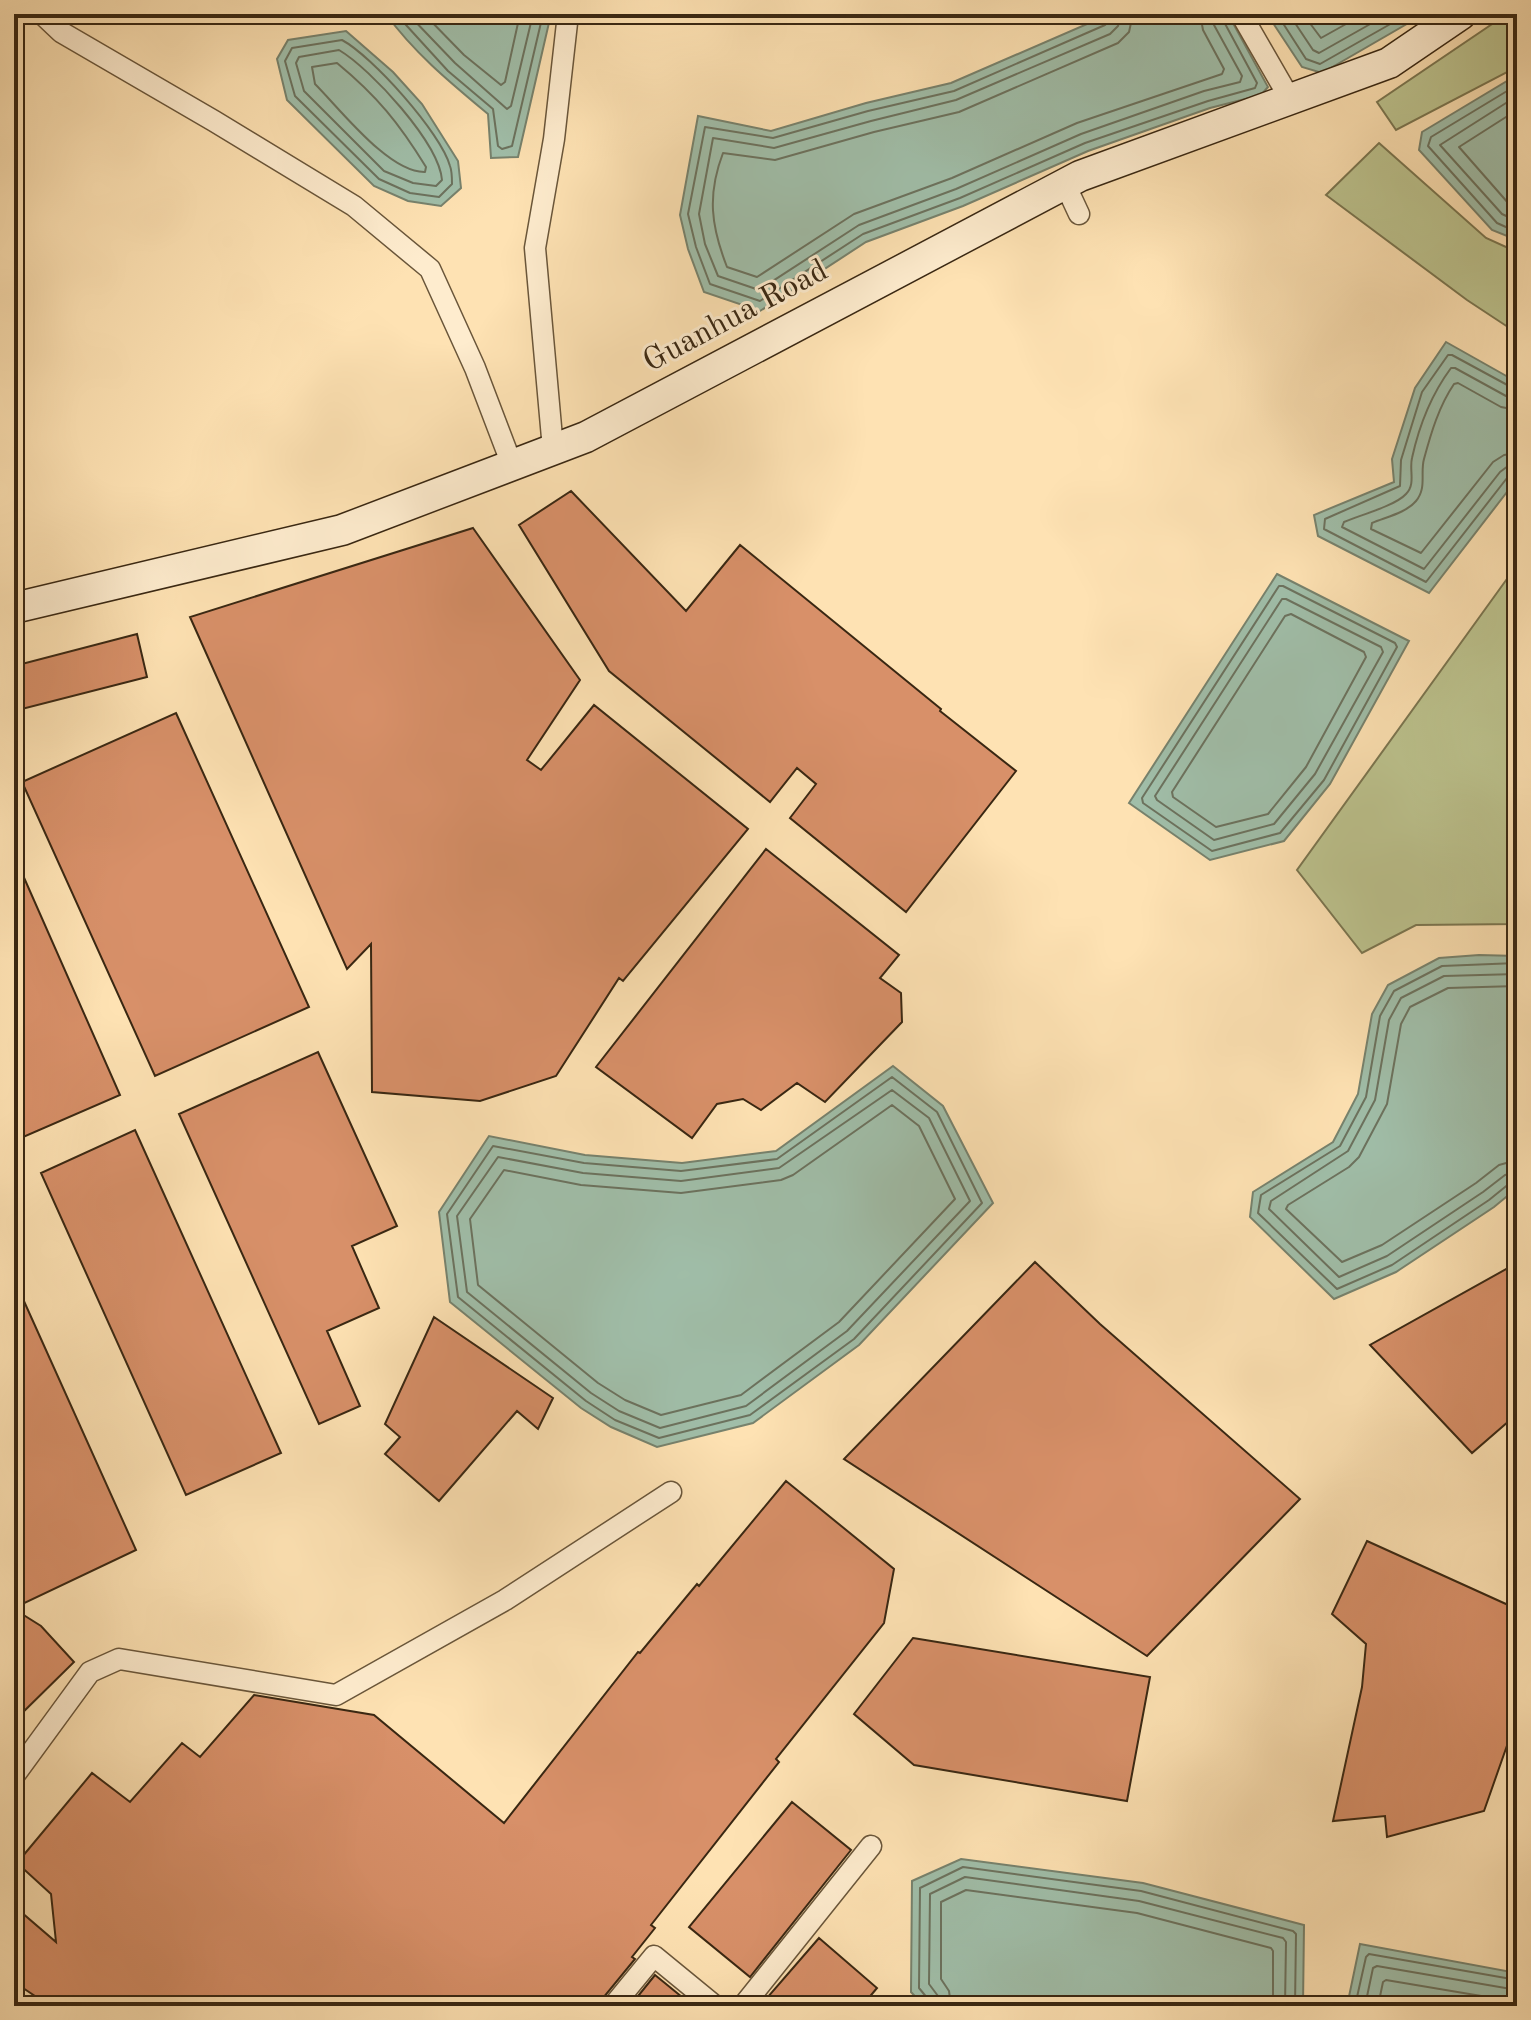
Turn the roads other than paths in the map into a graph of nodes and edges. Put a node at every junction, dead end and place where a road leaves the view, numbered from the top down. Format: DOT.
graph roads {
  1 [pos="42,14"];
  2 [pos="568,14"];
  3 [pos="1241,14"];
  4 [pos="1461,14"];
  5 [pos="1290,99"];
  6 [pos="1065,184"];
  7 [pos="1079,214"];
  8 [pos="553,449"];
  9 [pos="512,465"];
  10 [pos="14,608"];
  11 [pos="671,1492"];
  12 [pos="14,1776"];
  13 [pos="871,1846"];
  14 [pos="613,2006"];
  15 [pos="715,2006"];
  16 [pos="743,2006"];
  1 -- 9 [label="street"];
  2 -- 8 [label="street"];
  3 -- 5 [label="street"];
  4 -- 5 [label="main road, Guanhua Road"];
  5 -- 6 [label="main road, Guanhua Road"];
  6 -- 7 [label="street"];
  6 -- 8 [label="main road, Guanhua Road"];
  8 -- 9 [label="main road, Guanhua Road"];
  9 -- 10 [label="main road, Guanhua Road"];
  11 -- 12 [label="street"];
  13 -- 16 [label="street"];
  14 -- 15 [label="street"];
}
